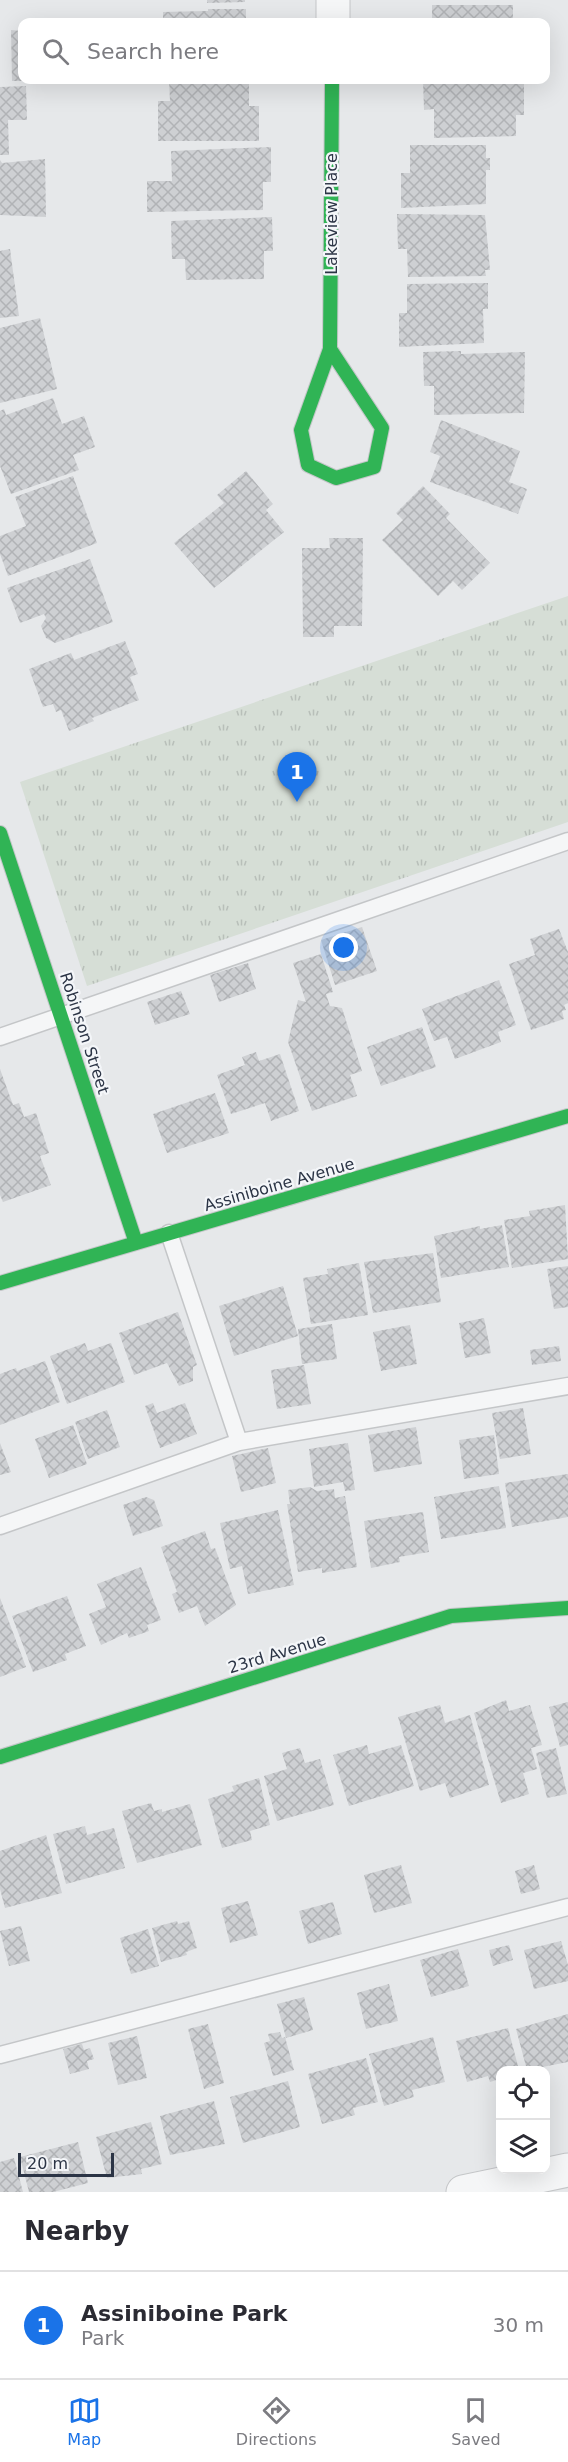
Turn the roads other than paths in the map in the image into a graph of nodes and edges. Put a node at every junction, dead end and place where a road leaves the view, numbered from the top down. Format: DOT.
graph roads {
  1 [pos="333,0"];
  2 [pos="333,18"];
  3 [pos="332,84"];
  4 [pos="330,349"];
  5 [pos="0,833"];
  6 [pos="568,841"];
  7 [pos="62,1015"];
  8 [pos="0,1037"];
  9 [pos="568,1116"];
  10 [pos="169,1233"];
  11 [pos="136,1243"];
  12 [pos="0,1283"];
  13 [pos="568,1386"];
  14 [pos="239,1442"];
  15 [pos="0,1526"];
  16 [pos="568,1608"];
  17 [pos="0,1757"];
  18 [pos="568,1907"];
  19 [pos="0,2055"];
  20 [pos="568,2170"];
  21 [pos="463,2192"];
  1 -- 2 [label="street"];
  3 -- 4 [label="street, Lakeview Place"];
  4 -- 4 [label="street, Lakeview Place"];
  5 -- 7 [label="street, Robinson Street"];
  6 -- 7 [label="lane"];
  7 -- 8 [label="lane"];
  7 -- 11 [label="street, Robinson Street"];
  9 -- 10 [label="street, Assiniboine Avenue"];
  10 -- 11 [label="street, Assiniboine Avenue"];
  10 -- 14 [label="lane"];
  11 -- 12 [label="street, Assiniboine Avenue"];
  13 -- 14 [label="lane"];
  14 -- 15 [label="lane"];
  16 -- 17 [label="street, 23rd Avenue"];
  18 -- 19 [label="lane"];
  20 -- 21 [label="street"];
}
